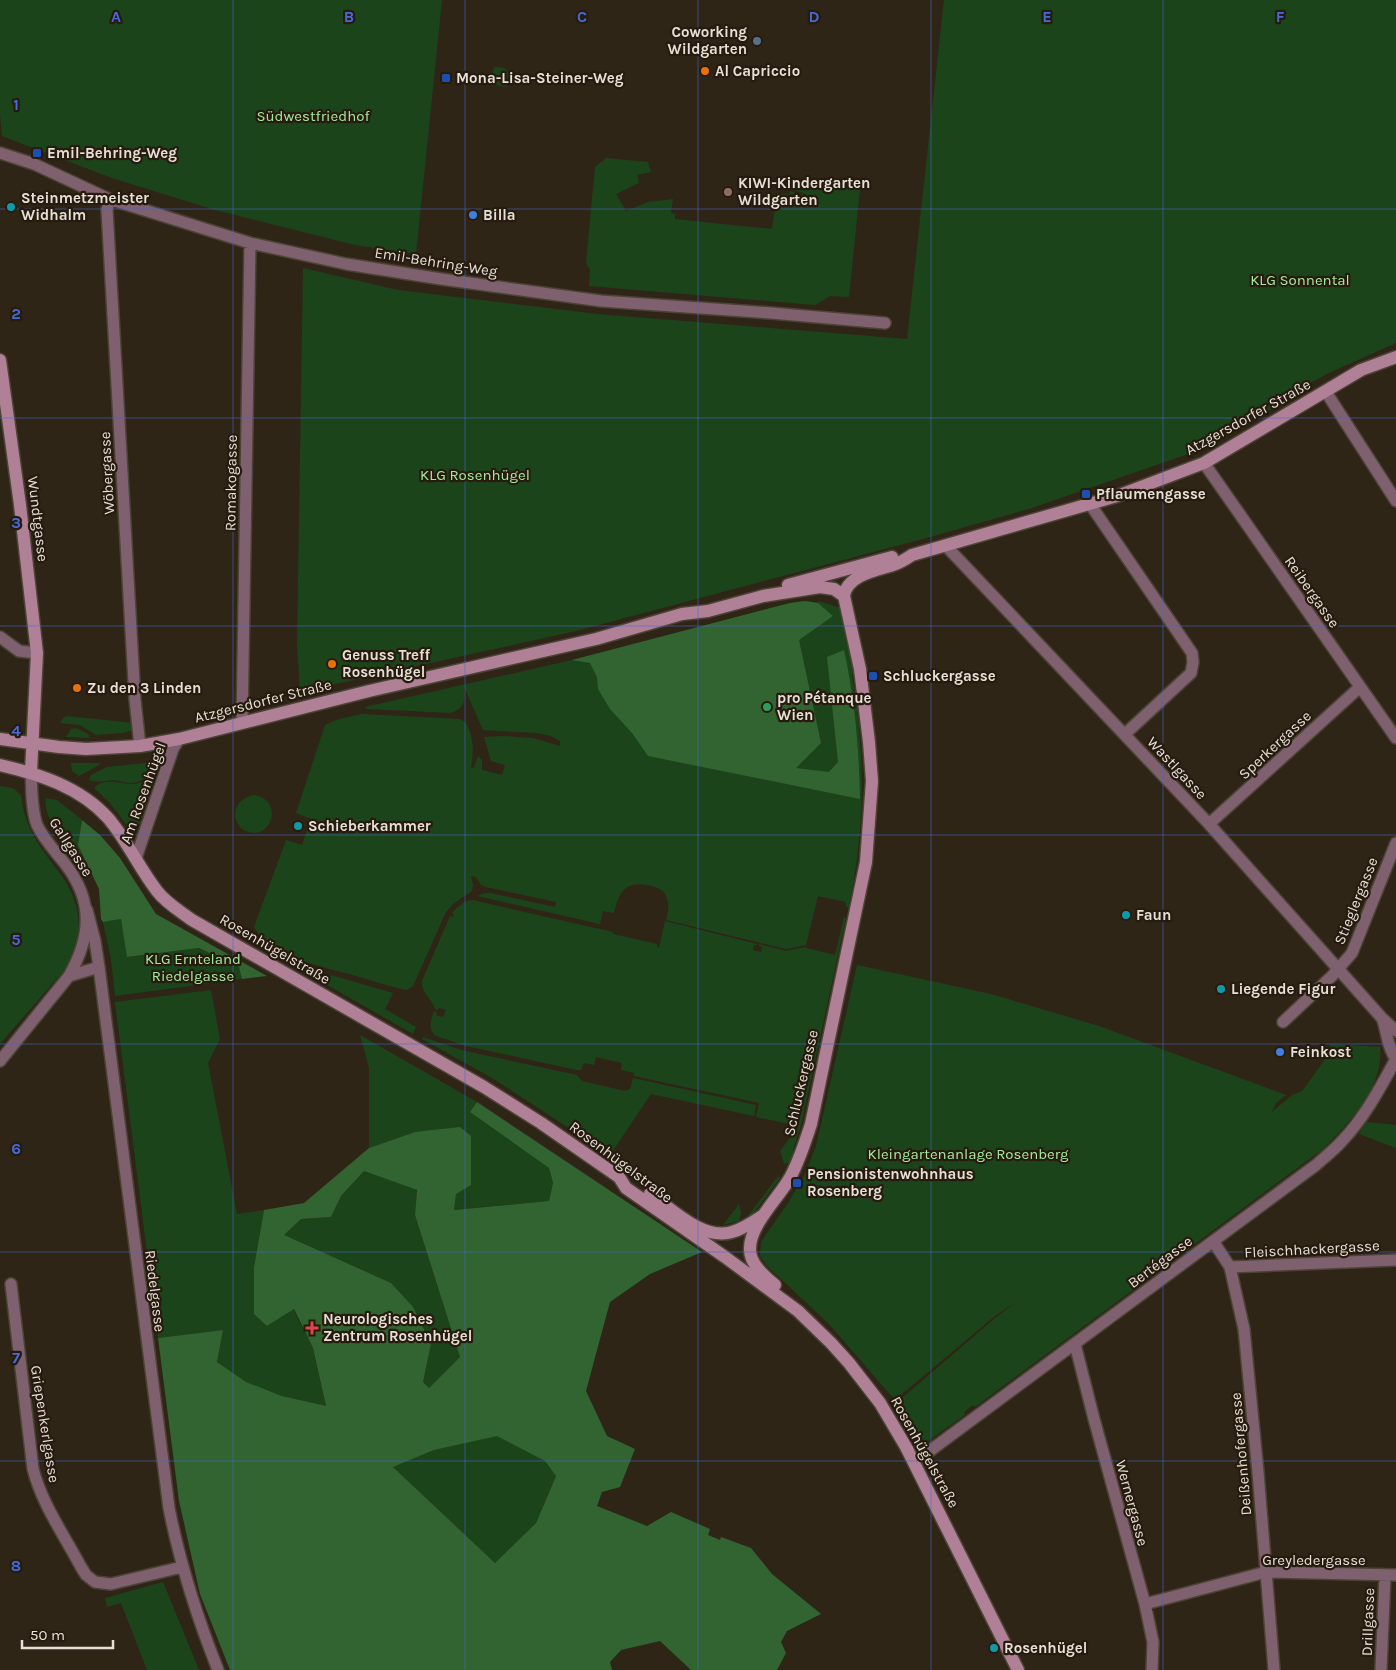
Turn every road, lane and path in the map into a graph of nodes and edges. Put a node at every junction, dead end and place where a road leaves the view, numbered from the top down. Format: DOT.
graph roads {
  1 [pos="0,153"];
  2 [pos="110,199"];
  3 [pos="250,243"];
  4 [pos="885,323"];
  5 [pos="1396,357"];
  6 [pos="0,360"];
  7 [pos="1326,392"];
  8 [pos="1204,463"];
  9 [pos="1396,501"];
  10 [pos="1090,504"];
  11 [pos="946,546"];
  12 [pos="912,555"];
  13 [pos="763,596"];
  14 [pos="844,596"];
  15 [pos="0,637"];
  16 [pos="38,652"];
  17 [pos="1360,687"];
  18 [pos="242,722"];
  19 [pos="1125,734"];
  20 [pos="1396,738"];
  21 [pos="0,739"];
  22 [pos="179,739"];
  23 [pos="32,744"];
  24 [pos="140,746"];
  25 [pos="0,765"];
  26 [pos="31,772"];
  27 [pos="1209,824"];
  28 [pos="1396,843"];
  29 [pos="136,858"];
  30 [pos="87,910"];
  31 [pos="99,967"];
  32 [pos="1340,968"];
  33 [pos="69,976"];
  34 [pos="1382,1016"];
  35 [pos="1283,1022"];
  36 [pos="1396,1030"];
  37 [pos="1396,1059"];
  38 [pos="0,1061"];
  39 [pos="620,1177"];
  40 [pos="762,1216"];
  41 [pos="1213,1241"];
  42 [pos="1396,1260"];
  43 [pos="1230,1267"];
  44 [pos="11,1284"];
  45 [pos="798,1312"];
  46 [pos="1076,1344"];
  47 [pos="913,1461"];
  48 [pos="182,1567"];
  49 [pos="1266,1572"];
  50 [pos="1391,1575"];
  51 [pos="1145,1604"];
  52 [pos="218,1670"];
  53 [pos="1018,1670"];
  54 [pos="1152,1670"];
  55 [pos="1274,1670"];
  56 [pos="1381,1670"];
  1 -- 2 [label="street, Emil-Behring-Weg"];
  2 -- 3 [label="street, Emil-Behring-Weg"];
  2 -- 24 [label="street, Wöbergasse"];
  3 -- 4 [label="street, Emil-Behring-Weg"];
  3 -- 18 [label="street, Romakogasse"];
  5 -- 7 [label="main road, Atzgersdorfer Straße"];
  6 -- 16 [label="main road, Wundtgasse"];
  7 -- 8 [label="main road, Atzgersdorfer Straße"];
  7 -- 9 [label="street"];
  8 -- 10 [label="main road, Atzgersdorfer Straße"];
  8 -- 17 [label="street, Reibergasse"];
  10 -- 11 [label="main road, Atzgersdorfer Straße"];
  10 -- 19 [label="street"];
  11 -- 12 [label="main road, Atzgersdorfer Straße"];
  11 -- 19 [label="street, Wastlgasse"];
  12 -- 13 [label="main road, Atzgersdorfer Straße"];
  12 -- 14 [label="main road, Atzgersdorfer Straße"];
  13 -- 14 [label="main road, Atzgersdorfer Straße"];
  13 -- 18 [label="main road, Atzgersdorfer Straße"];
  14 -- 40 [label="main road, Schluckergasse"];
  15 -- 16 [label="street"];
  16 -- 23 [label="main road, Wundtgasse"];
  17 -- 20 [label="street, Reibergasse"];
  17 -- 27 [label="street, Sperkergasse"];
  18 -- 22 [label="main road, Atzgersdorfer Straße"];
  19 -- 27 [label="street, Wastlgasse"];
  21 -- 23 [label="main road, Atzgersdorfer Straße"];
  22 -- 24 [label="main road, Atzgersdorfer Straße"];
  22 -- 29 [label="street, Am Rosenhügel"];
  23 -- 24 [label="main road, Atzgersdorfer Straße"];
  23 -- 26 [label="main road, Wundtgasse"];
  25 -- 26 [label="main road"];
  26 -- 29 [label="main road, Rosenhügelstraße"];
  26 -- 30 [label="street, Gallgasse"];
  27 -- 32 [label="street, Wastlgasse"];
  28 -- 32 [label="street, Stieglergasse"];
  29 -- 39 [label="main road, Rosenhügelstraße"];
  30 -- 31 [label="street, Riedelgasse"];
  30 -- 33 [label="street, Gallgasse"];
  31 -- 33 [label="street"];
  31 -- 48 [label="street, Riedelgasse"];
  32 -- 34 [label="street, Wastlgasse"];
  32 -- 35 [label="street, Stieglergasse"];
  33 -- 38 [label="street, Gallgasse"];
  34 -- 36 [label="street, Wastlgasse"];
  34 -- 37 [label="street, Wastlgasse"];
  37 -- 41 [label="street, Bertégasse"];
  39 -- 40 [label="main road"];
  39 -- 45 [label="main road, Rosenhügelstraße"];
  40 -- 45 [label="main road, Schluckergasse"];
  41 -- 43 [label="street, Deißenhofergasse"];
  41 -- 46 [label="street, Bertégasse"];
  42 -- 43 [label="street, Fleischhackergasse"];
  43 -- 49 [label="street, Deißenhofergasse"];
  44 -- 48 [label="street, Griepenkerlgasse"];
  45 -- 47 [label="main road, Rosenhügelstraße"];
  46 -- 47 [label="street, Bertégasse"];
  46 -- 51 [label="street, Wernergasse"];
  47 -- 53 [label="main road, Rosenhügelstraße"];
  48 -- 52 [label="street, Riedelgasse"];
  49 -- 50 [label="street, Greyledergasse"];
  49 -- 51 [label="street, Greyledergasse"];
  49 -- 55 [label="street, Deißenhofergasse"];
  50 -- 56 [label="street, Drillgasse"];
  51 -- 54 [label="street, Wernergasse"];
}
